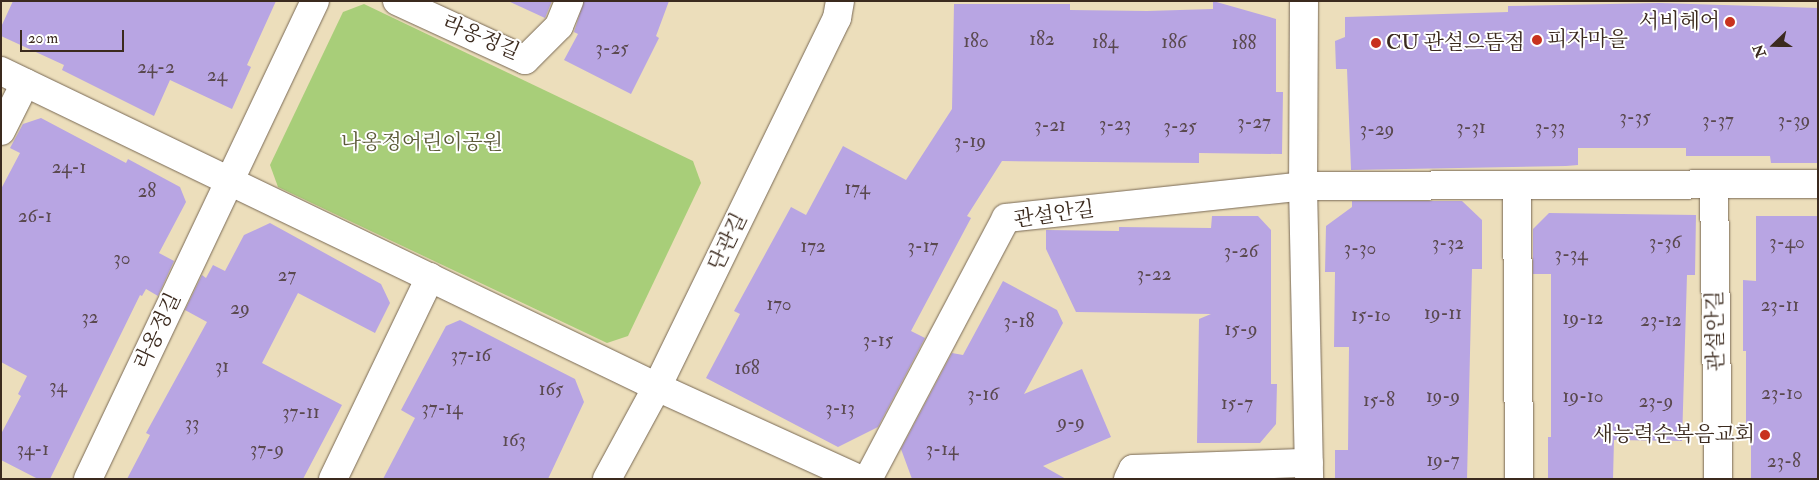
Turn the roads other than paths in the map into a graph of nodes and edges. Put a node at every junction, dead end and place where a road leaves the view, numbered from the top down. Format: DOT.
graph roads {
  1 [pos="315,1"];
  2 [pos="397,1"];
  3 [pos="569,1"];
  4 [pos="840,1"];
  5 [pos="1304,1"];
  6 [pos="13,77"];
  7 [pos="1,131"];
  8 [pos="228,183"];
  9 [pos="1714,184"];
  10 [pos="1818,184"];
  11 [pos="1517,185"];
  12 [pos="1302,186"];
  13 [pos="430,277"];
  14 [pos="657,387"];
  15 [pos="1309,471"];
  16 [pos="88,479"];
  17 [pos="333,479"];
  18 [pos="607,479"];
  19 [pos="859,479"];
  20 [pos="868,479"];
  21 [pos="1128,479"];
  22 [pos="1519,479"];
  23 [pos="1718,479"];
  1 -- 8 [label="street, 라옹정길"];
  2 -- 3 [label="street, 라옹정길"];
  4 -- 14 [label="street, 단관길"];
  5 -- 12 [label="street"];
  6 -- 7 [label="street"];
  6 -- 8 [label="street"];
  8 -- 13 [label="street"];
  8 -- 16 [label="street, 라옹정길"];
  9 -- 10 [label="street, 관설안길"];
  9 -- 11 [label="street, 관설안길"];
  9 -- 23 [label="street, 관설안길"];
  11 -- 12 [label="street, 관설안길"];
  11 -- 22 [label="street"];
  12 -- 15 [label="street"];
  12 -- 20 [label="street, 관설안길"];
  13 -- 14 [label="street"];
  13 -- 17 [label="street"];
  14 -- 18 [label="street, 단관길"];
  14 -- 19 [label="street"];
  15 -- 21 [label="street"];
}
